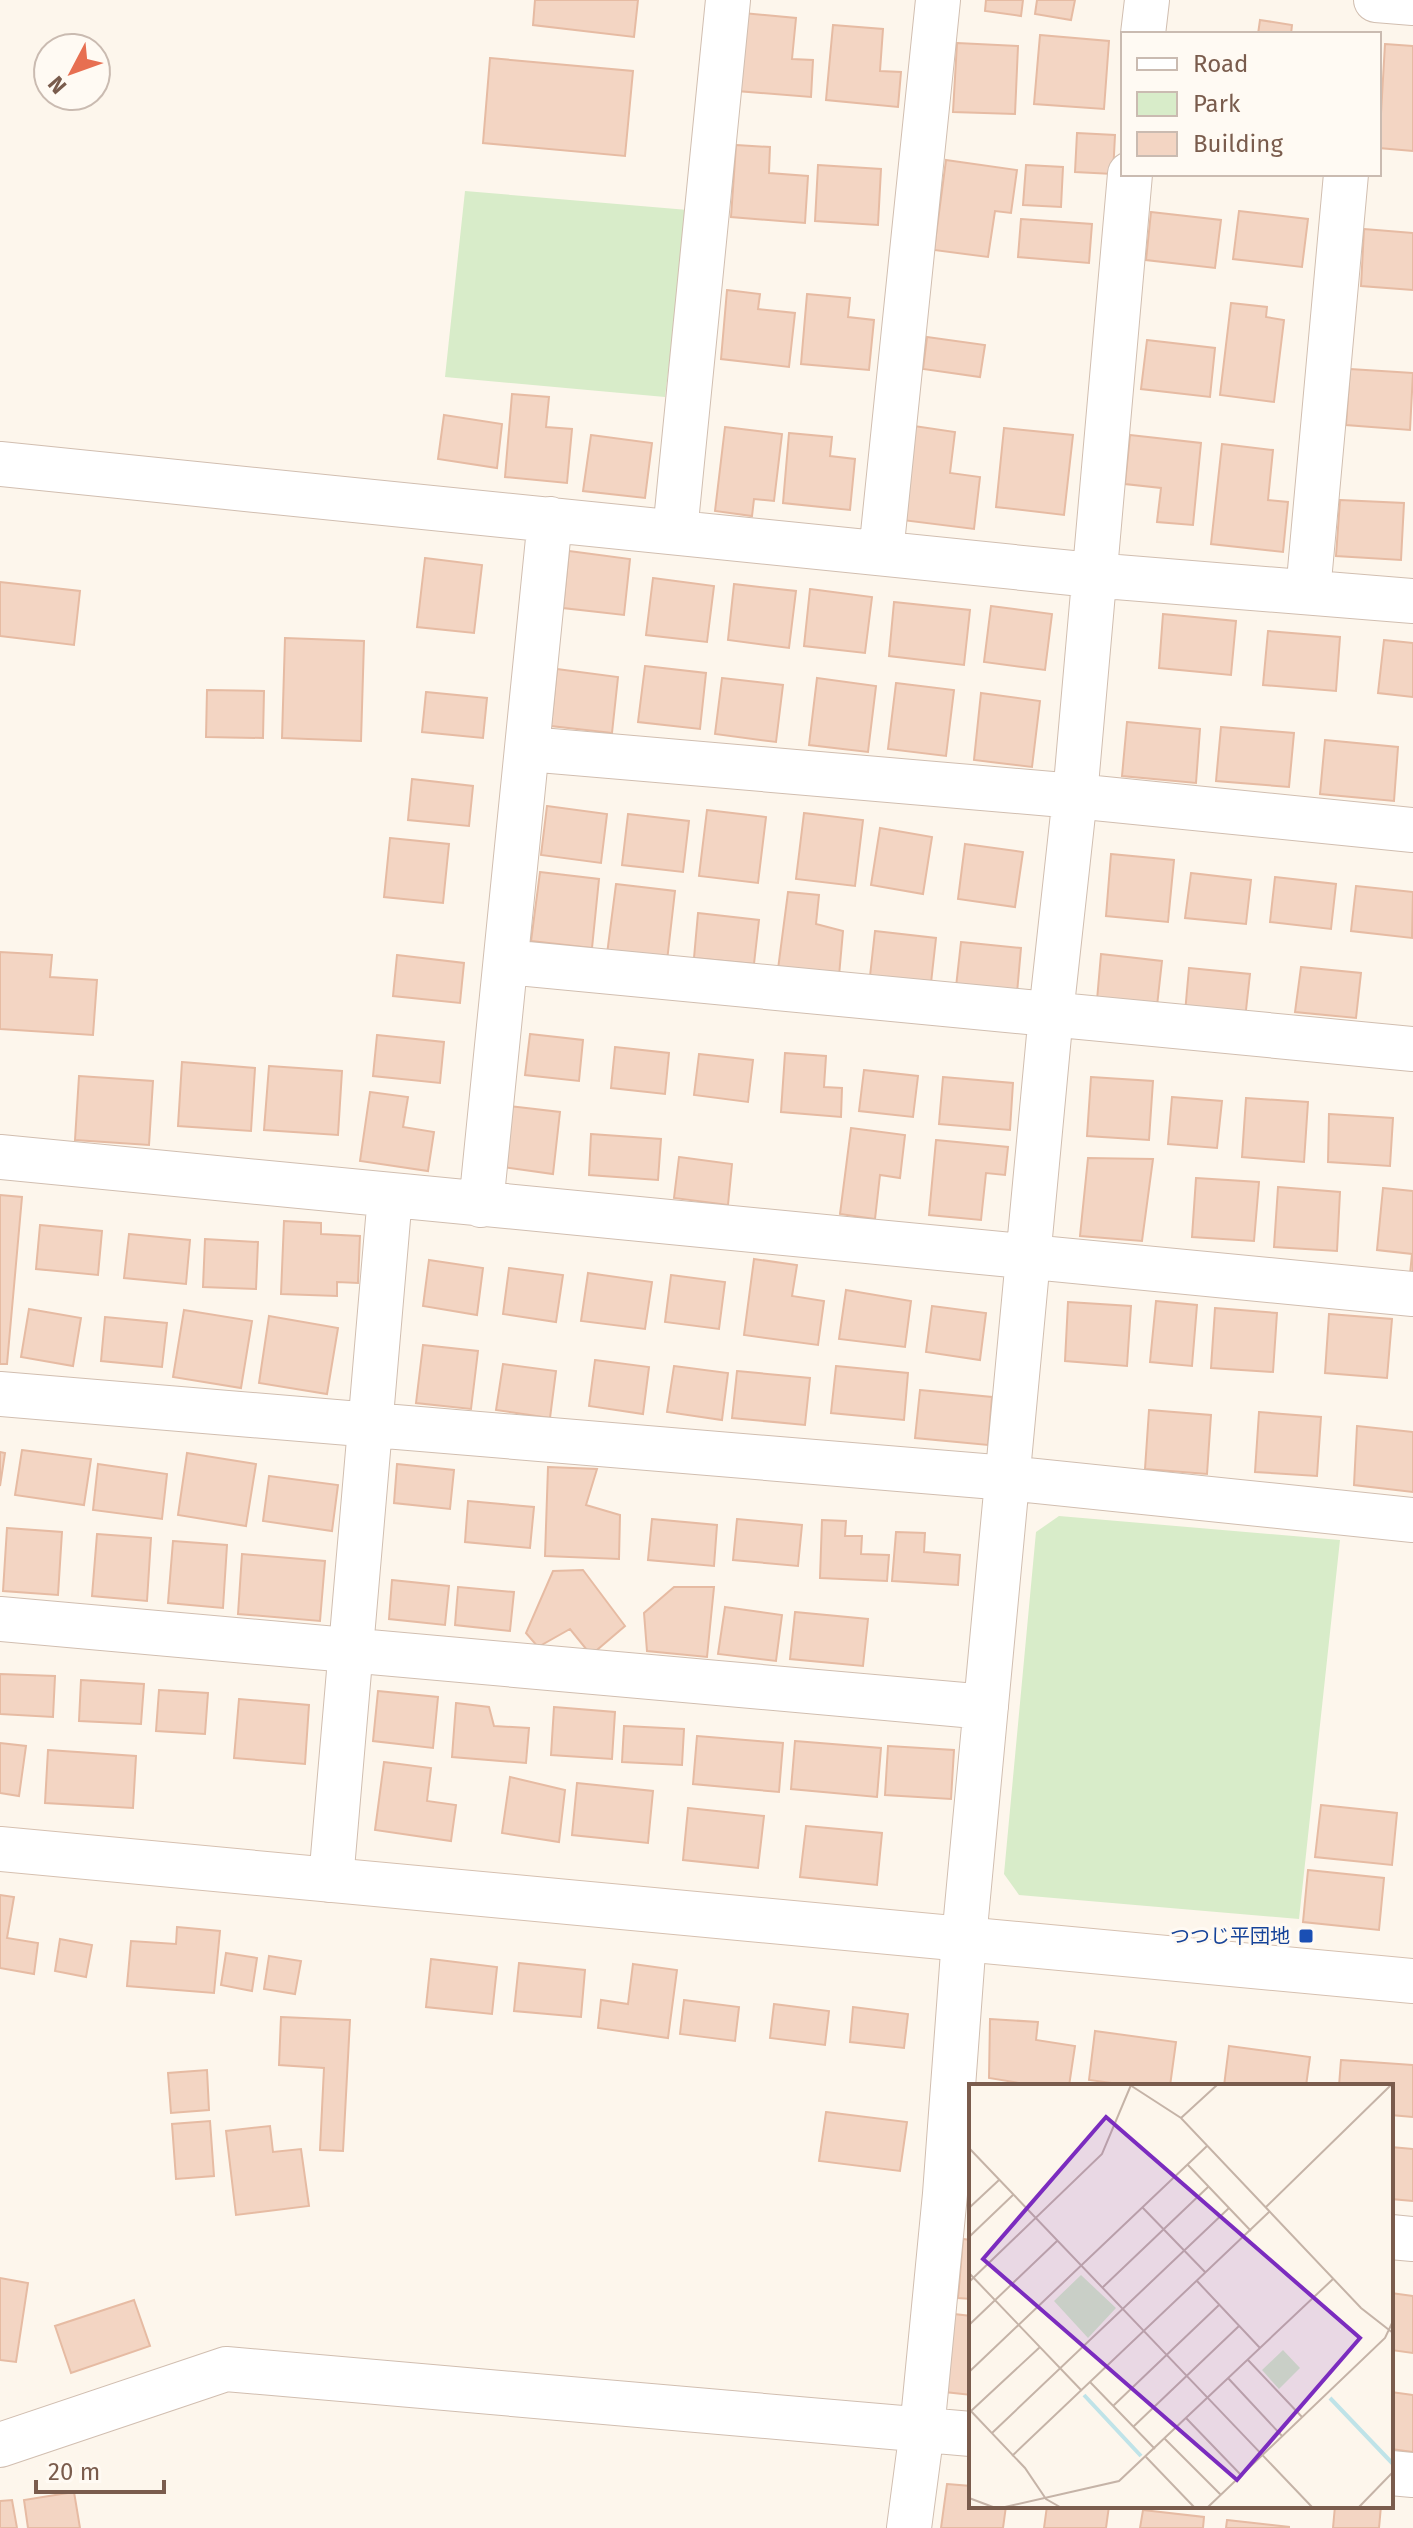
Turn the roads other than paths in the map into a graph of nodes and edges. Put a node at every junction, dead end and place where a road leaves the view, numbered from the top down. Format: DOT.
graph roads {
  1 [pos="728,0"];
  2 [pos="938,0"];
  3 [pos="1147,0"];
  4 [pos="1363,0"];
  5 [pos="1376,0"];
  6 [pos="1413,3"];
  7 [pos="1143,32"];
  8 [pos="1359,32"];
  9 [pos="1130,176"];
  10 [pos="1346,176"];
  11 [pos="0,464"];
  12 [pos="550,519"];
  13 [pos="675,532"];
  14 [pos="881,553"];
  15 [pos="1092,575"];
  16 [pos="1308,592"];
  17 [pos="1413,601"];
  18 [pos="528,749"];
  19 [pos="1075,796"];
  20 [pos="1413,830"];
  21 [pos="506,962"];
  22 [pos="1051,1014"];
  23 [pos="1413,1049"];
  24 [pos="0,1157"];
  25 [pos="390,1196"];
  26 [pos="481,1205"];
  27 [pos="1029,1256"];
  28 [pos="1413,1294"];
  29 [pos="0,1394"];
  30 [pos="370,1425"];
  31 [pos="1007,1478"];
  32 [pos="1413,1520"];
  33 [pos="0,1619"];
  34 [pos="351,1650"];
  35 [pos="986,1707"];
  36 [pos="0,1849"];
  37 [pos="331,1880"];
  38 [pos="964,1939"];
  39 [pos="1413,1981"];
  40 [pos="958,2195"];
  41 [pos="1393,2237"];
  42 [pos="1413,2239"];
  43 [pos="922,2430"];
  44 [pos="969,2434"];
  45 [pos="0,2445"];
  46 [pos="1393,2473"];
  47 [pos="1413,2475"];
  48 [pos="909,2528"];
  1 -- 13 [label="street"];
  2 -- 14 [label="street"];
  3 -- 7 [label="street"];
  4 -- 8 [label="street"];
  5 -- 6 [label="street"];
  9 -- 15 [label="street"];
  10 -- 16 [label="street"];
  11 -- 12 [label="street"];
  12 -- 13 [label="street"];
  12 -- 18 [label="street"];
  13 -- 14 [label="street"];
  14 -- 15 [label="street"];
  15 -- 16 [label="street"];
  15 -- 19 [label="street"];
  16 -- 17 [label="street"];
  18 -- 19 [label="street"];
  18 -- 21 [label="street"];
  19 -- 20 [label="street"];
  19 -- 22 [label="street"];
  21 -- 22 [label="street"];
  21 -- 26 [label="street"];
  22 -- 23 [label="street"];
  22 -- 27 [label="street"];
  24 -- 25 [label="street"];
  25 -- 26 [label="street"];
  25 -- 30 [label="street"];
  26 -- 27 [label="street"];
  27 -- 28 [label="street"];
  27 -- 31 [label="street"];
  29 -- 30 [label="street"];
  30 -- 31 [label="street"];
  30 -- 34 [label="street"];
  31 -- 32 [label="street"];
  31 -- 35 [label="street"];
  33 -- 34 [label="street"];
  34 -- 35 [label="street"];
  34 -- 37 [label="street"];
  35 -- 38 [label="street"];
  36 -- 37 [label="street"];
  37 -- 38 [label="street"];
  38 -- 39 [label="street"];
  38 -- 40 [label="street"];
  40 -- 43 [label="street"];
  41 -- 42 [label="street"];
  43 -- 44 [label="street"];
  43 -- 45 [label="street"];
  43 -- 48 [label="street"];
  46 -- 47 [label="street"];
}
